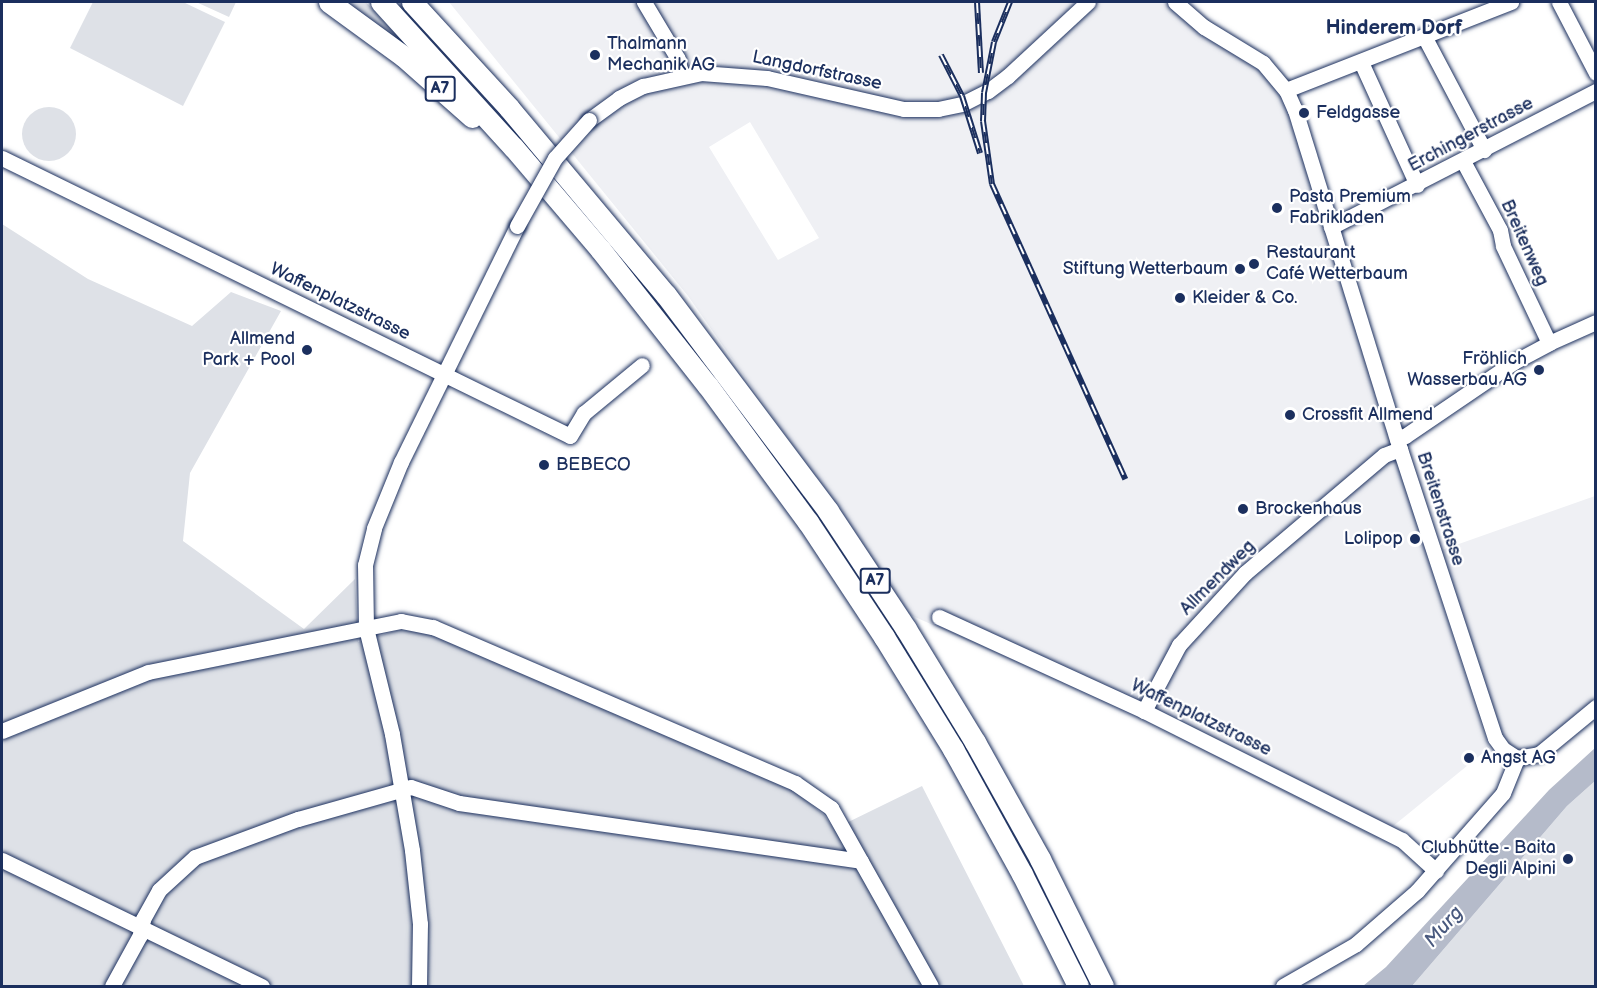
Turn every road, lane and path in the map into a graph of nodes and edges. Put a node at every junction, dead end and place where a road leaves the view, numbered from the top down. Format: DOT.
graph roads {
  1 [pos="329,2"];
  2 [pos="381,2"];
  3 [pos="412,2"];
  4 [pos="429,2"];
  5 [pos="644,2"];
  6 [pos="1088,2"];
  7 [pos="1175,2"];
  8 [pos="1511,2"];
  9 [pos="1559,2"];
  10 [pos="1424,36"];
  11 [pos="1361,62"];
  12 [pos="1596,73"];
  13 [pos="681,76"];
  14 [pos="1286,90"];
  15 [pos="1596,91"];
  16 [pos="509,108"];
  17 [pos="1484,150"];
  18 [pos="2,158"];
  19 [pos="1463,160"];
  20 [pos="545,184"];
  21 [pos="1417,185"];
  22 [pos="1331,227"];
  23 [pos="1596,322"];
  24 [pos="1549,343"];
  25 [pos="642,365"];
  26 [pos="444,373"];
  27 [pos="1398,444"];
  28 [pos="939,617"];
  29 [pos="366,628"];
  30 [pos="1596,706"];
  31 [pos="1144,711"];
  32 [pos="2,731"];
  33 [pos="1517,758"];
  34 [pos="403,789"];
  35 [pos="2,860"];
  36 [pos="861,861"];
  37 [pos="1436,871"];
  38 [pos="141,927"];
  39 [pos="112,987"];
  40 [pos="262,987"];
  41 [pos="419,987"];
  42 [pos="931,987"];
  43 [pos="1078,987"];
  44 [pos="1103,987"];
  45 [pos="1283,987"];
  1 -- 20 [label="highway, A7"];
  2 -- 20 [label="highway, A7"];
  3 -- 16 [label="highway, A7"];
  4 -- 16 [label="highway, A7"];
  5 -- 13 [label="street"];
  6 -- 13 [label="street, Langdorfstrasse"];
  7 -- 14 [label="street, Breitenstrasse"];
  8 -- 10 [label="street"];
  9 -- 12 [label="street"];
  10 -- 11 [label="street"];
  10 -- 17 [label="street"];
  11 -- 14 [label="street"];
  11 -- 21 [label="street"];
  13 -- 26 [label="street, Langdorfstrasse, bridge"];
  14 -- 22 [label="street, Breitenstrasse"];
  15 -- 17 [label="street, Erchingerstrasse"];
  16 -- 44 [label="highway, A7"];
  17 -- 19 [label="street, Erchingerstrasse"];
  18 -- 26 [label="street, Waffenplatzstrasse"];
  19 -- 21 [label="street, Erchingerstrasse"];
  19 -- 24 [label="street, Breitenweg"];
  20 -- 43 [label="highway, A7"];
  21 -- 22 [label="street, Erchingerstrasse"];
  22 -- 27 [label="street, Breitenstrasse"];
  23 -- 24 [label="street, Allmendweg"];
  24 -- 27 [label="street, Allmendweg"];
  25 -- 26 [label="street, Waffenplatzstrasse"];
  26 -- 29 [label="street, Langdorfstrasse"];
  27 -- 31 [label="street, Allmendweg"];
  27 -- 33 [label="street, Breitenstrasse"];
  28 -- 31 [label="street, Waffenplatzstrasse"];
  29 -- 32 [label="street"];
  29 -- 34 [label="street, Langdorfstrasse"];
  29 -- 36 [label="street"];
  30 -- 33 [label="street"];
  31 -- 37 [label="street, Waffenplatzstrasse"];
  33 -- 37 [label="street"];
  34 -- 36 [label="street"];
  34 -- 38 [label="street"];
  34 -- 41 [label="street, Langdorfstrasse"];
  35 -- 38 [label="street"];
  36 -- 42 [label="street"];
  37 -- 45 [label="street"];
  38 -- 39 [label="street"];
  38 -- 40 [label="street"];
}
